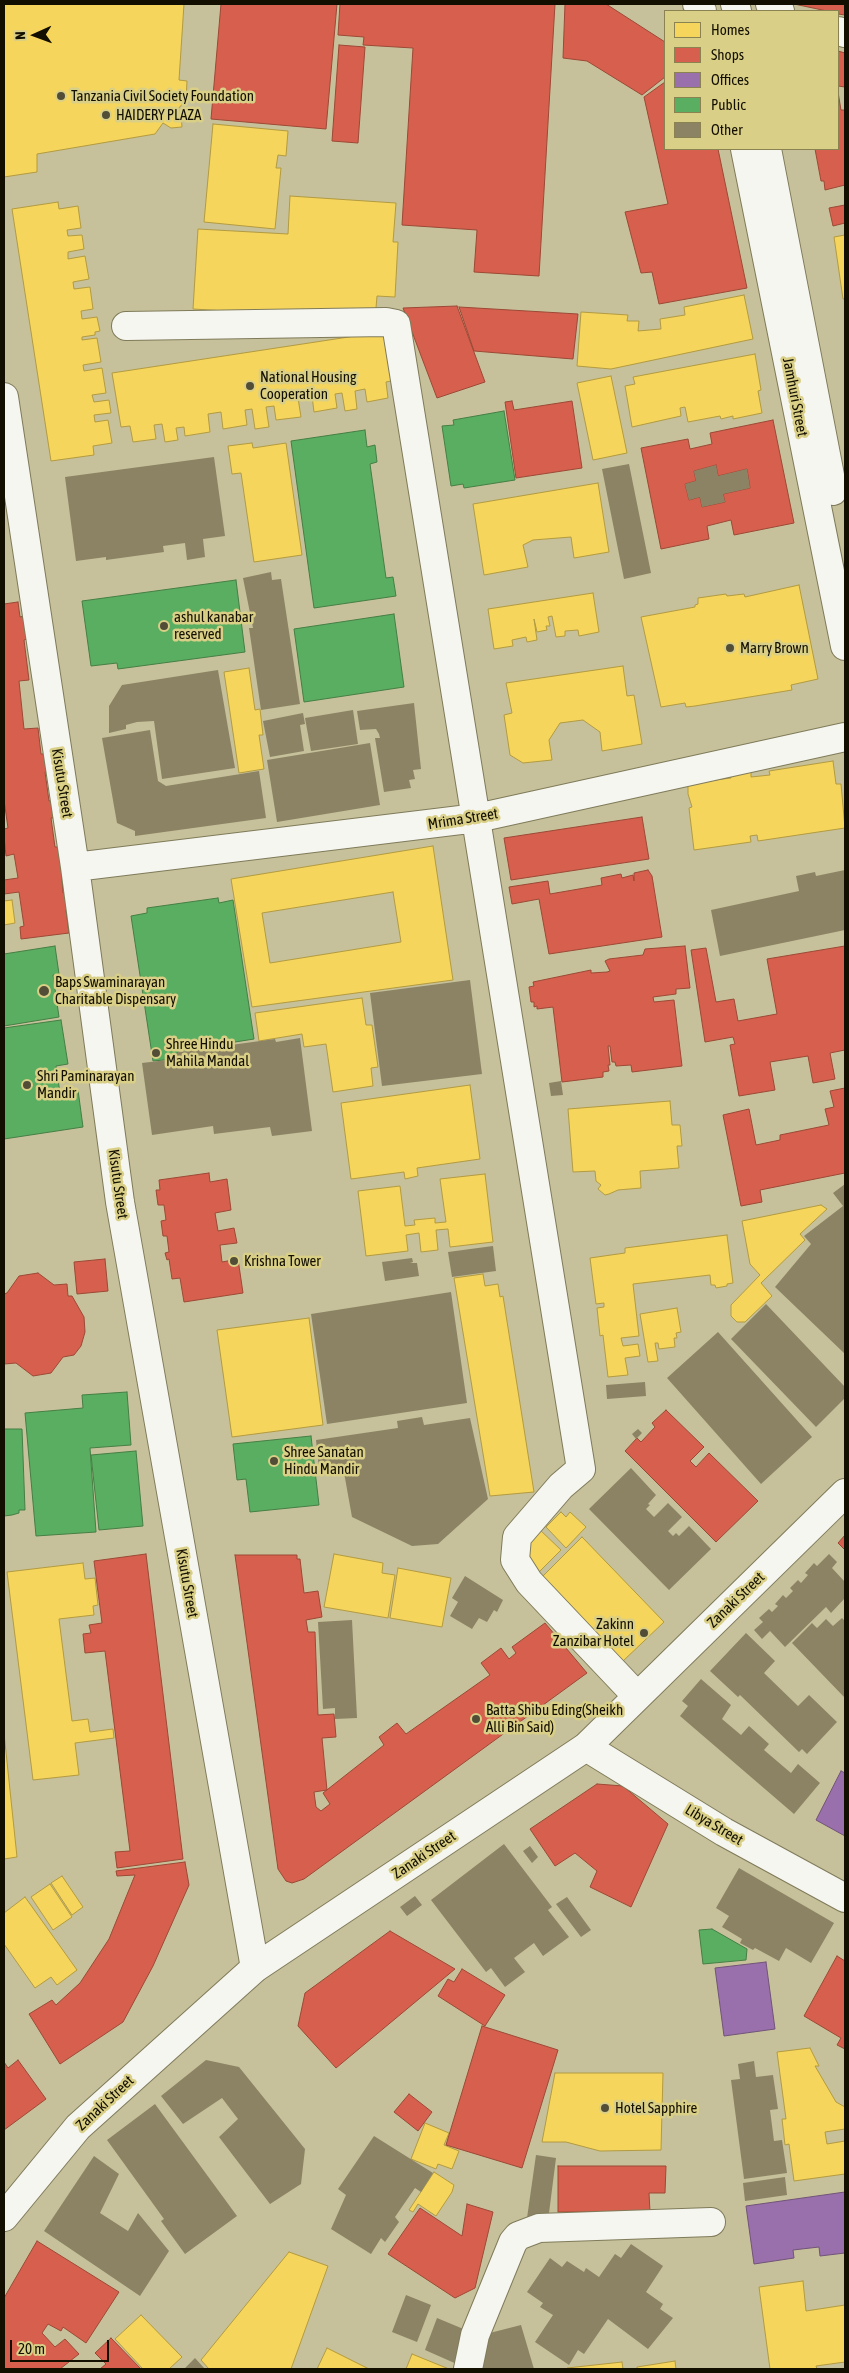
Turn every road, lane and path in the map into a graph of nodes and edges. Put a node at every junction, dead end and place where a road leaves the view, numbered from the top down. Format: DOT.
graph roads {
  1 [pos="745,150"];
  2 [pos="767,150"];
  3 [pos="126,326"];
  4 [pos="4,396"];
  5 [pos="845,553"];
  6 [pos="845,646"];
  7 [pos="845,737"];
  8 [pos="477,818"];
  9 [pos="75,867"];
  10 [pos="845,1493"];
  11 [pos="637,1696"];
  12 [pos="586,1747"];
  13 [pos="845,1898"];
  14 [pos="255,1968"];
  15 [pos="4,2217"];
  16 [pos="711,2222"];
  17 [pos="468,2369"];
  1 -- 6 [label="street, Jamhuri Street"];
  2 -- 5 [label="street, Jamhuri Street"];
  3 -- 8 [label="street"];
  4 -- 9 [label="street, Kisutu Street"];
  7 -- 8 [label="street, Mrima Street"];
  8 -- 9 [label="street, Mrima Street"];
  8 -- 11 [label="street"];
  9 -- 14 [label="street, Kisutu Street"];
  10 -- 11 [label="street, Zanaki Street"];
  11 -- 12 [label="street, Zanaki Street"];
  12 -- 13 [label="street, Libya Street"];
  12 -- 14 [label="street, Zanaki Street"];
  14 -- 15 [label="street, Zanaki Street"];
  16 -- 17 [label="street"];
}
